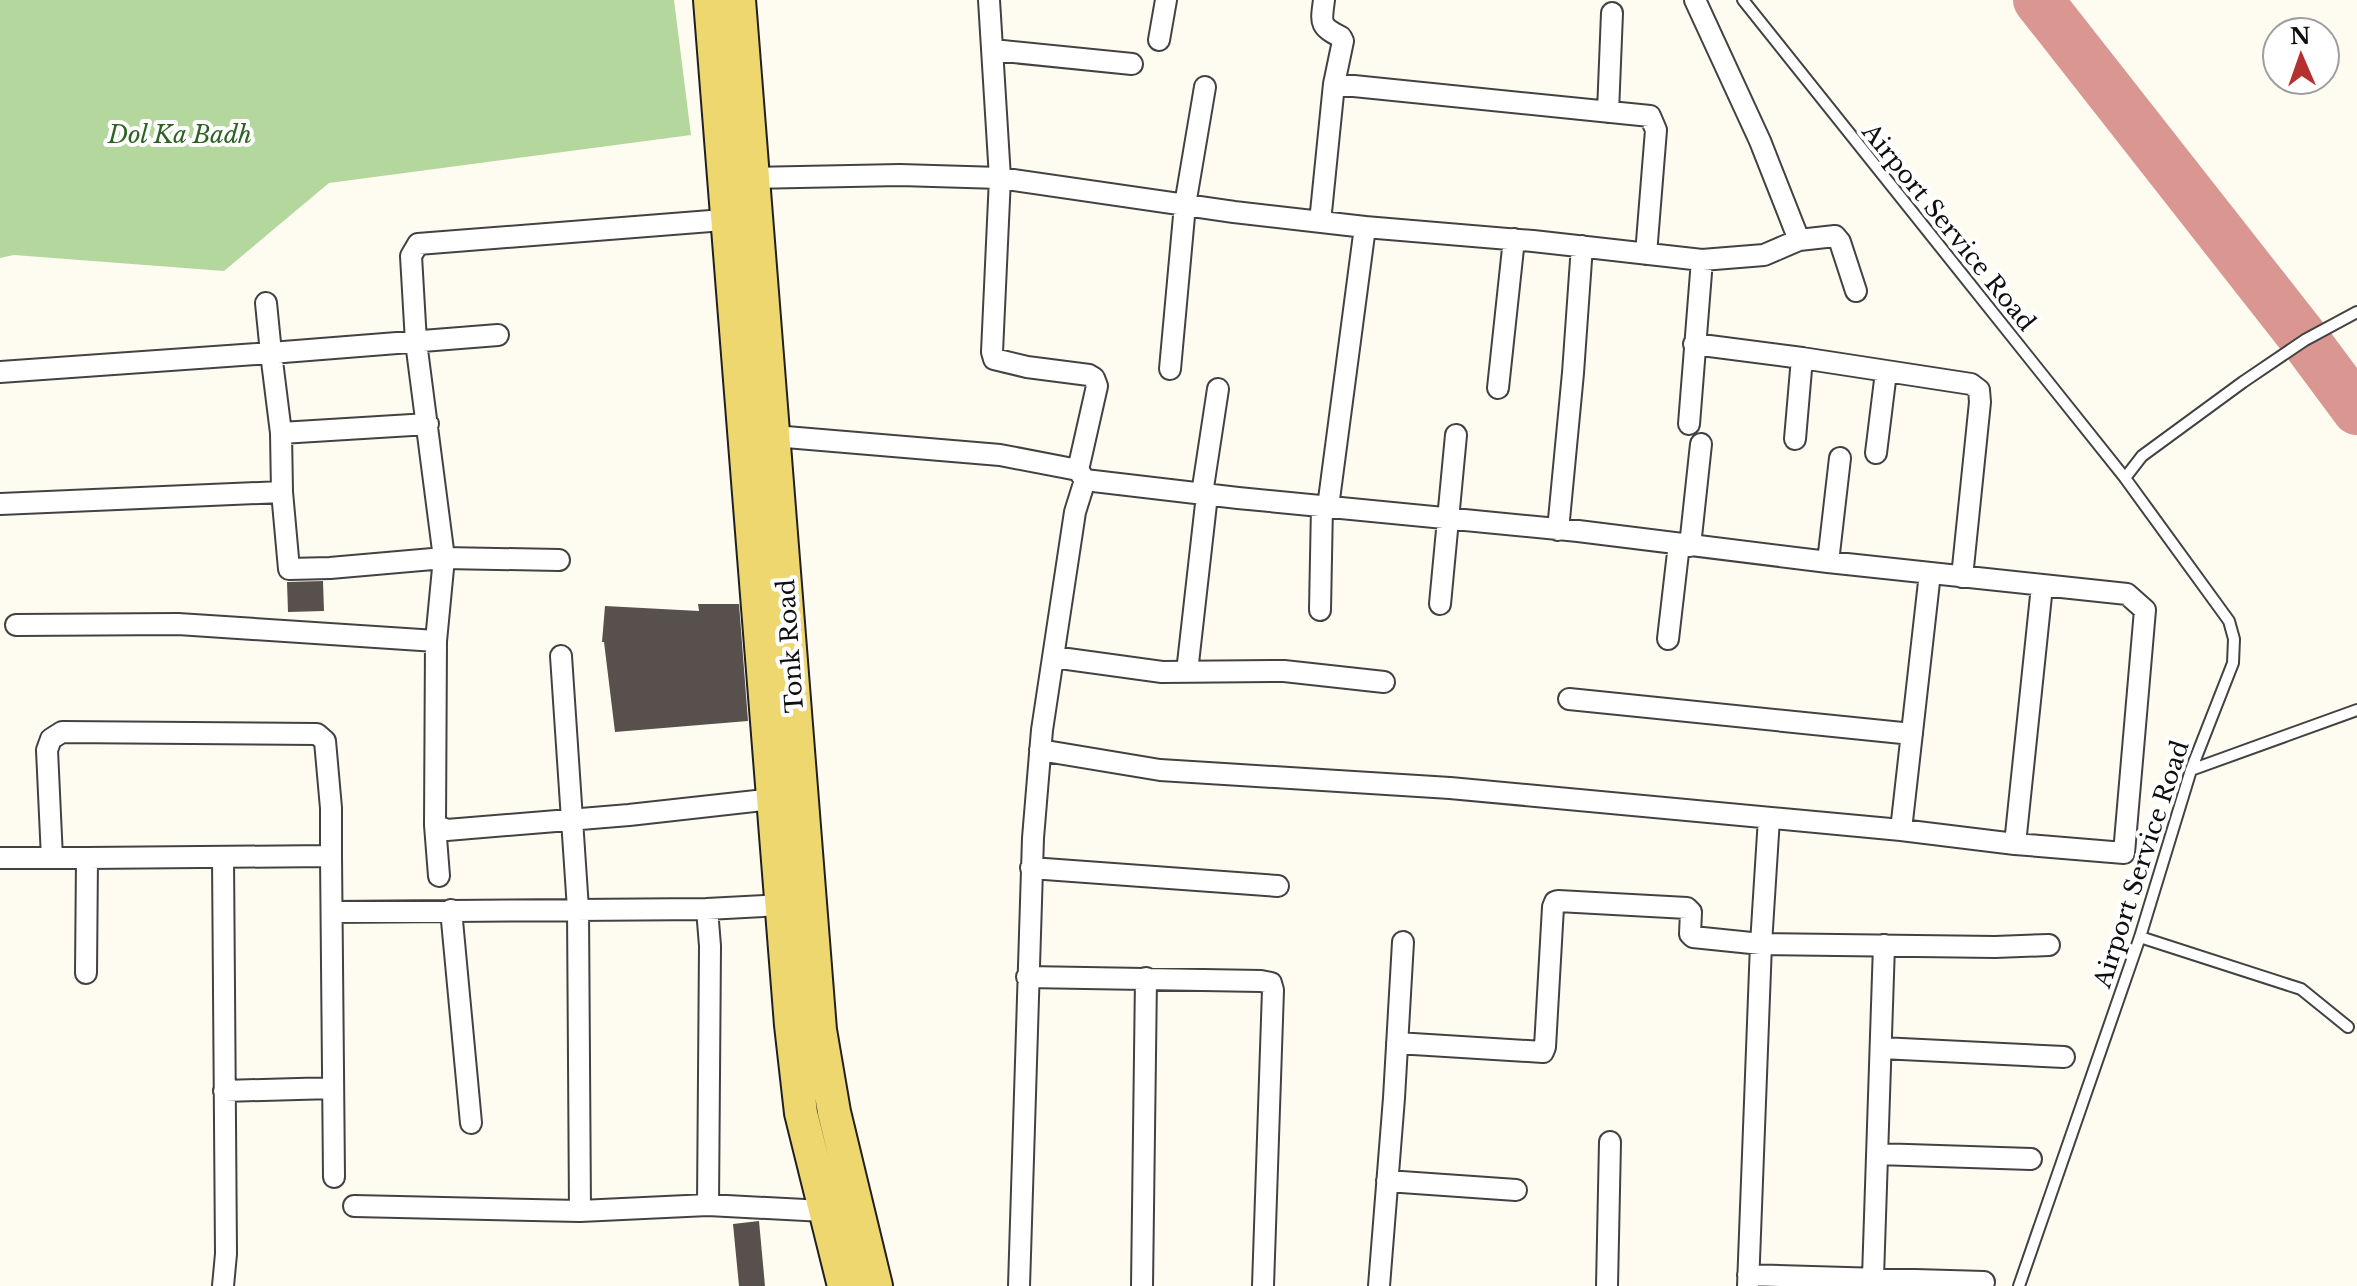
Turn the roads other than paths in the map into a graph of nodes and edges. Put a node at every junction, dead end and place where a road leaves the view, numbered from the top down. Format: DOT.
graph roads {
  1 [pos="710,0"];
  2 [pos="739,0"];
  3 [pos="989,0"];
  4 [pos="1166,0"];
  5 [pos="1324,0"];
  6 [pos="1695,0"];
  7 [pos="1743,0"];
  8 [pos="1612,13"];
  9 [pos="1159,40"];
  10 [pos="993,50"];
  11 [pos="1132,64"];
  12 [pos="1334,84"];
  13 [pos="1205,87"];
  14 [pos="1608,112"];
  15 [pos="753,178"];
  16 [pos="1000,178"];
  17 [pos="1185,205"];
  18 [pos="742,219"];
  19 [pos="1320,222"];
  20 [pos="1365,227"];
  21 [pos="1514,239"];
  22 [pos="1799,240"];
  23 [pos="1582,246"];
  24 [pos="1646,254"];
  25 [pos="1702,260"];
  26 [pos="1856,291"];
  27 [pos="266,303"];
  28 [pos="2357,312"];
  29 [pos="498,335"];
  30 [pos="416,342"];
  31 [pos="1694,344"];
  32 [pos="271,353"];
  33 [pos="1802,358"];
  34 [pos="1170,369"];
  35 [pos="0,372"];
  36 [pos="1886,372"];
  37 [pos="1498,388"];
  38 [pos="1218,389"];
  39 [pos="428,424"];
  40 [pos="1689,424"];
  41 [pos="281,433"];
  42 [pos="1456,435"];
  43 [pos="774,436"];
  44 [pos="1795,439"];
  45 [pos="1701,444"];
  46 [pos="1876,453"];
  47 [pos="1840,458"];
  48 [pos="1082,475"];
  49 [pos="2125,478"];
  50 [pos="282,492"];
  51 [pos="1205,494"];
  52 [pos="0,504"];
  53 [pos="1325,507"];
  54 [pos="1448,518"];
  55 [pos="1558,530"];
  56 [pos="1685,545"];
  57 [pos="444,558"];
  58 [pos="559,560"];
  59 [pos="1828,562"];
  60 [pos="1930,573"];
  61 [pos="1962,577"];
  62 [pos="2042,586"];
  63 [pos="1440,604"];
  64 [pos="1320,610"];
  65 [pos="16,625"];
  66 [pos="1668,639"];
  67 [pos="436,641"];
  68 [pos="561,656"];
  69 [pos="1053,657"];
  70 [pos="1187,672"];
  71 [pos="1384,682"];
  72 [pos="1569,699"];
  73 [pos="2357,710"];
  74 [pos="1912,734"];
  75 [pos="1040,750"];
  76 [pos="2191,770"];
  77 [pos="773,799"];
  78 [pos="1769,818"];
  79 [pos="574,819"];
  80 [pos="435,825"];
  81 [pos="1901,830"];
  82 [pos="2015,844"];
  83 [pos="331,856"];
  84 [pos="223,857"];
  85 [pos="0,858"];
  86 [pos="52,858"];
  87 [pos="87,858"];
  88 [pos="1031,868"];
  89 [pos="439,876"];
  90 [pos="1278,886"];
  91 [pos="782,905"];
  92 [pos="578,909"];
  93 [pos="707,909"];
  94 [pos="451,910"];
  95 [pos="332,912"];
  96 [pos="2140,937"];
  97 [pos="1403,942"];
  98 [pos="1761,944"];
  99 [pos="1884,945"];
  100 [pos="2049,945"];
  101 [pos="86,973"];
  102 [pos="1027,977"];
  103 [pos="1146,978"];
  104 [pos="2348,1027"];
  105 [pos="1397,1043"];
  106 [pos="1881,1048"];
  107 [pos="2064,1057"];
  108 [pos="333,1088"];
  109 [pos="224,1091"];
  110 [pos="471,1123"];
  111 [pos="1610,1142"];
  112 [pos="1877,1154"];
  113 [pos="2031,1159"];
  114 [pos="334,1177"];
  115 [pos="1387,1181"];
  116 [pos="1516,1190"];
  117 [pos="708,1205"];
  118 [pos="354,1206"];
  119 [pos="580,1211"];
  120 [pos="824,1211"];
  121 [pos="1873,1277"];
  122 [pos="1748,1280"];
  123 [pos="1984,1282"];
  124 [pos="223,1286"];
  125 [pos="844,1286"];
  126 [pos="876,1286"];
  127 [pos="1019,1286"];
  128 [pos="1142,1286"];
  129 [pos="1263,1286"];
  130 [pos="1379,1286"];
  131 [pos="1607,1286"];
  132 [pos="2019,1286"];
  1 -- 18 [label="main road, Tonk Road"];
  2 -- 15 [label="main road, Tonk Road"];
  3 -- 10 [label="street"];
  4 -- 9 [label="street"];
  5 -- 12 [label="street"];
  6 -- 22 [label="street"];
  7 -- 49 [label="lane, Airport Service Road"];
  8 -- 14 [label="street"];
  10 -- 11 [label="street"];
  10 -- 16 [label="street"];
  12 -- 14 [label="street"];
  12 -- 19 [label="street"];
  13 -- 17 [label="street"];
  14 -- 24 [label="street"];
  15 -- 16 [label="street"];
  15 -- 18 [label="main road, Tonk Road"];
  16 -- 17 [label="street"];
  16 -- 48 [label="street"];
  17 -- 19 [label="street"];
  17 -- 34 [label="street"];
  18 -- 30 [label="street"];
  18 -- 43 [label="main road, Tonk Road"];
  18 -- 77 [label="main road, Tonk Road"];
  19 -- 20 [label="street"];
  20 -- 21 [label="street"];
  20 -- 53 [label="street"];
  21 -- 23 [label="street"];
  21 -- 37 [label="street"];
  22 -- 25 [label="street"];
  22 -- 26 [label="street"];
  23 -- 24 [label="street"];
  23 -- 55 [label="street"];
  24 -- 25 [label="street"];
  25 -- 31 [label="street"];
  27 -- 32 [label="street"];
  28 -- 49 [label="lane"];
  29 -- 30 [label="street"];
  30 -- 32 [label="street"];
  30 -- 39 [label="street"];
  31 -- 33 [label="street"];
  31 -- 40 [label="street"];
  32 -- 35 [label="street"];
  32 -- 41 [label="street"];
  33 -- 36 [label="street"];
  33 -- 44 [label="street"];
  36 -- 46 [label="street"];
  36 -- 61 [label="street"];
  38 -- 51 [label="street"];
  39 -- 41 [label="street"];
  39 -- 57 [label="street"];
  41 -- 50 [label="street"];
  42 -- 54 [label="street"];
  43 -- 48 [label="street"];
  43 -- 126 [label="main road, Tonk Road"];
  45 -- 56 [label="street"];
  47 -- 59 [label="street"];
  48 -- 51 [label="street"];
  48 -- 69 [label="street"];
  49 -- 76 [label="lane, Airport Service Road"];
  50 -- 52 [label="street"];
  50 -- 57 [label="street"];
  51 -- 53 [label="street"];
  51 -- 70 [label="street"];
  53 -- 54 [label="street"];
  53 -- 64 [label="street"];
  54 -- 55 [label="street"];
  54 -- 63 [label="street"];
  55 -- 56 [label="street"];
  56 -- 59 [label="street"];
  56 -- 66 [label="street"];
  57 -- 58 [label="street"];
  57 -- 67 [label="street"];
  59 -- 60 [label="street"];
  60 -- 61 [label="street"];
  60 -- 74 [label="street"];
  61 -- 62 [label="street"];
  62 -- 82 [label="street"];
  62 -- 82 [label="street"];
  65 -- 67 [label="street"];
  67 -- 80 [label="street"];
  68 -- 79 [label="street"];
  69 -- 70 [label="street"];
  69 -- 75 [label="street"];
  70 -- 71 [label="street"];
  72 -- 74 [label="street"];
  73 -- 76 [label="lane"];
  74 -- 81 [label="street"];
  75 -- 78 [label="street"];
  75 -- 88 [label="street"];
  76 -- 96 [label="lane, Airport Service Road"];
  77 -- 79 [label="street"];
  77 -- 91 [label="main road, Tonk Road"];
  78 -- 81 [label="street"];
  78 -- 98 [label="street"];
  79 -- 80 [label="street"];
  79 -- 92 [label="street"];
  80 -- 89 [label="street"];
  81 -- 82 [label="street"];
  83 -- 84 [label="street"];
  83 -- 86 [label="street"];
  83 -- 95 [label="street"];
  84 -- 87 [label="street"];
  84 -- 109 [label="street"];
  85 -- 86 [label="street"];
  86 -- 87 [label="street"];
  87 -- 101 [label="street"];
  88 -- 90 [label="street"];
  88 -- 102 [label="street"];
  91 -- 93 [label="street"];
  91 -- 120 [label="main road, Tonk Road"];
  92 -- 93 [label="street"];
  92 -- 94 [label="street"];
  92 -- 119 [label="street"];
  93 -- 117 [label="street"];
  94 -- 95 [label="street"];
  94 -- 110 [label="street"];
  95 -- 108 [label="street"];
  96 -- 104 [label="lane"];
  96 -- 132 [label="lane, Airport Service Road"];
  97 -- 105 [label="street"];
  98 -- 99 [label="street"];
  98 -- 105 [label="street"];
  98 -- 122 [label="street"];
  99 -- 100 [label="street"];
  99 -- 106 [label="street"];
  102 -- 103 [label="street"];
  102 -- 127 [label="street"];
  103 -- 128 [label="street"];
  103 -- 129 [label="street"];
  105 -- 115 [label="street"];
  106 -- 107 [label="street"];
  106 -- 112 [label="street"];
  108 -- 109 [label="street"];
  108 -- 114 [label="street"];
  109 -- 124 [label="street"];
  111 -- 131 [label="street"];
  112 -- 113 [label="street"];
  112 -- 121 [label="street"];
  115 -- 116 [label="street"];
  115 -- 130 [label="street"];
  117 -- 119 [label="street"];
  117 -- 120 [label="street"];
  118 -- 119 [label="street"];
  120 -- 125 [label="main road, Tonk Road"];
  121 -- 122 [label="street"];
  121 -- 123 [label="street"];
}
